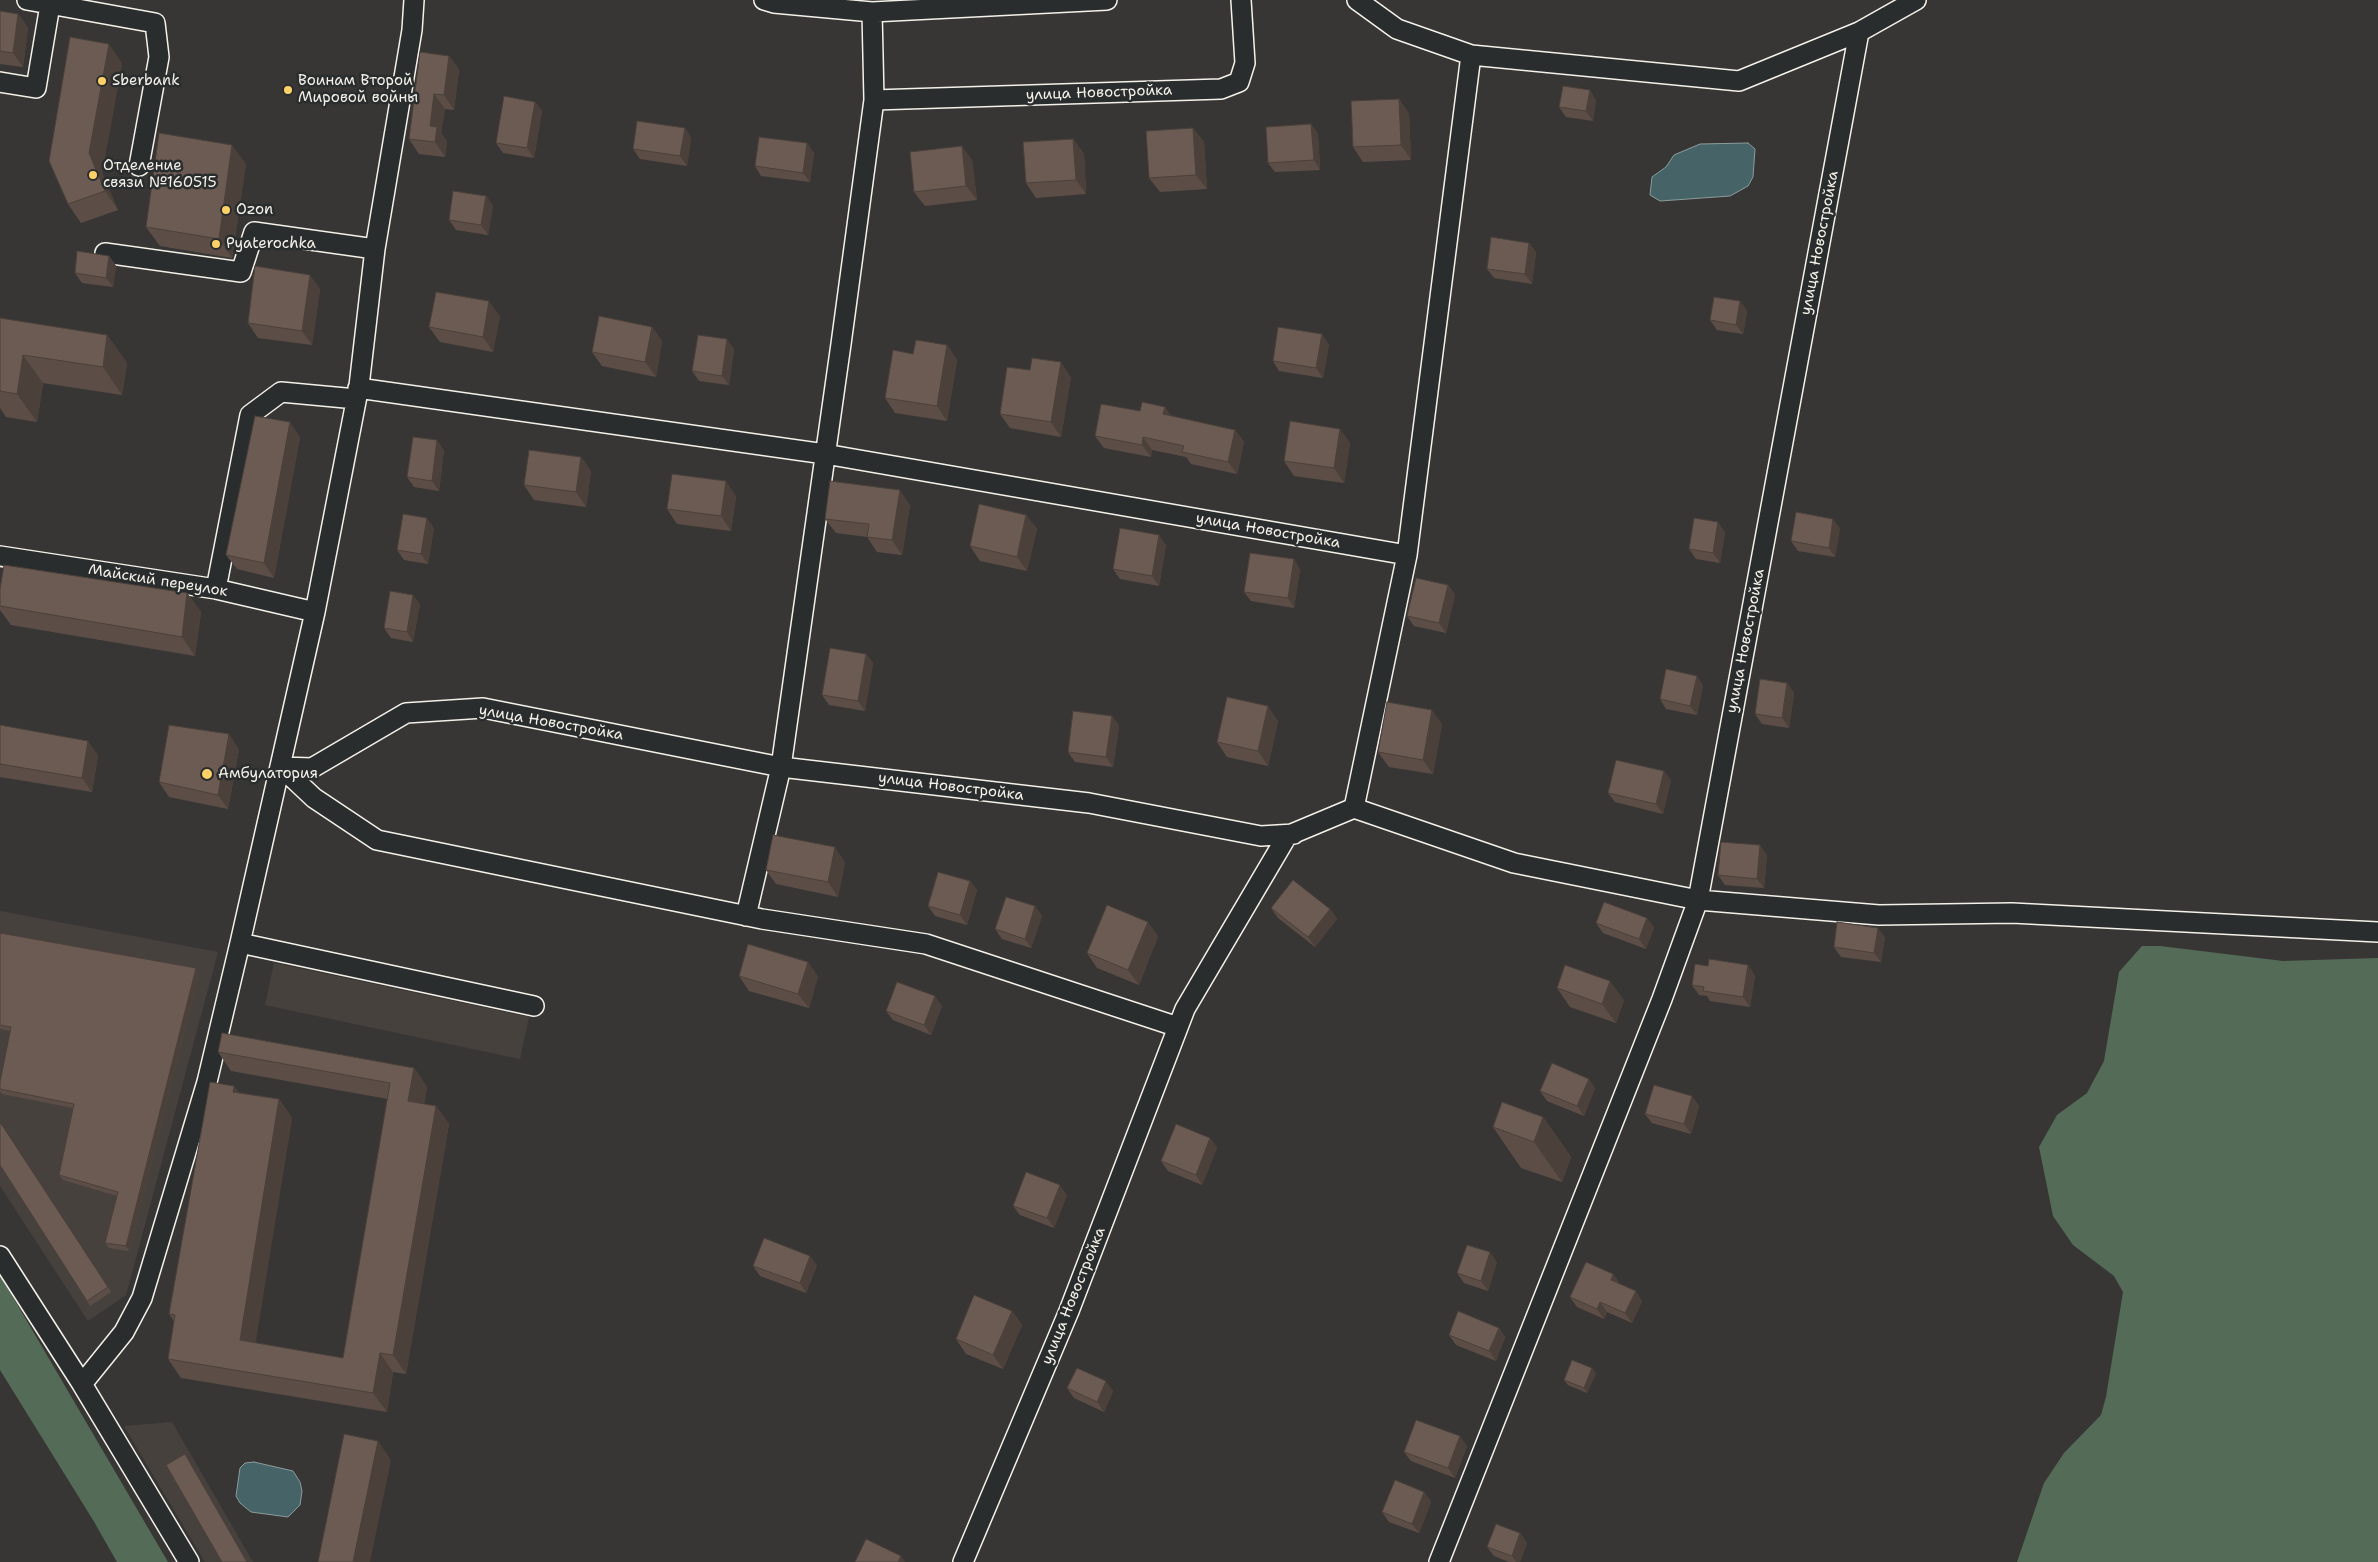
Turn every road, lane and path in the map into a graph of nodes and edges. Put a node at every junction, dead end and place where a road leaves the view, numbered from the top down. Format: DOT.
graph roads {
  1 [pos="26,0"];
  2 [pos="414,0"];
  3 [pos="764,0"];
  4 [pos="1107,0"];
  5 [pos="1240,0"];
  6 [pos="1357,0"];
  7 [pos="1916,0"];
  8 [pos="50,5"];
  9 [pos="872,12"];
  10 [pos="1859,32"];
  11 [pos="1471,55"];
  12 [pos="0,82"];
  13 [pos="874,100"];
  14 [pos="139,166"];
  15 [pos="374,249"];
  16 [pos="105,253"];
  17 [pos="357,393"];
  18 [pos="825,454"];
  19 [pos="1407,555"];
  20 [pos="0,556"];
  21 [pos="216,589"];
  22 [pos="315,612"];
  23 [pos="281,767"];
  24 [pos="781,767"];
  25 [pos="1354,808"];
  26 [pos="1294,834"];
  27 [pos="1698,900"];
  28 [pos="746,916"];
  29 [pos="2378,932"];
  30 [pos="240,943"];
  31 [pos="534,1006"];
  32 [pos="1178,1026"];
  33 [pos="0,1256"];
  34 [pos="82,1384"];
  35 [pos="189,1562"];
  36 [pos="963,1562"];
  37 [pos="1440,1562"];
  1 -- 8 [label="street"];
  2 -- 15 [label="street"];
  3 -- 9 [label="street"];
  4 -- 9 [label="street"];
  5 -- 13 [label="street, улица Новостройка"];
  6 -- 11 [label="street"];
  7 -- 10 [label="street"];
  8 -- 12 [label="street"];
  8 -- 14 [label="street"];
  9 -- 13 [label="street"];
  10 -- 11 [label="street"];
  10 -- 27 [label="street, улица Новостройка"];
  11 -- 19 [label="street"];
  13 -- 18 [label="street"];
  15 -- 16 [label="street"];
  15 -- 17 [label="street"];
  17 -- 18 [label="street, улица Новостройка"];
  17 -- 21 [label="street, улица Новостройка"];
  17 -- 22 [label="street"];
  18 -- 19 [label="street, улица Новостройка"];
  18 -- 24 [label="street"];
  19 -- 25 [label="street"];
  20 -- 21 [label="street, Майский переулок"];
  21 -- 22 [label="street, Майский переулок"];
  22 -- 23 [label="street"];
  23 -- 24 [label="street, улица Новостройка"];
  23 -- 28 [label="street"];
  23 -- 30 [label="street"];
  24 -- 26 [label="street, улица Новостройка"];
  24 -- 28 [label="street"];
  25 -- 26 [label="street, улица Новостройка"];
  25 -- 27 [label="street"];
  26 -- 32 [label="street, улица Новостройка"];
  27 -- 29 [label="street"];
  27 -- 37 [label="street, улица Новостройка"];
  28 -- 32 [label="street"];
  30 -- 31 [label="street"];
  30 -- 34 [label="street"];
  32 -- 36 [label="street, улица Новостройка"];
  33 -- 34 [label="street"];
  34 -- 35 [label="street"];
}
